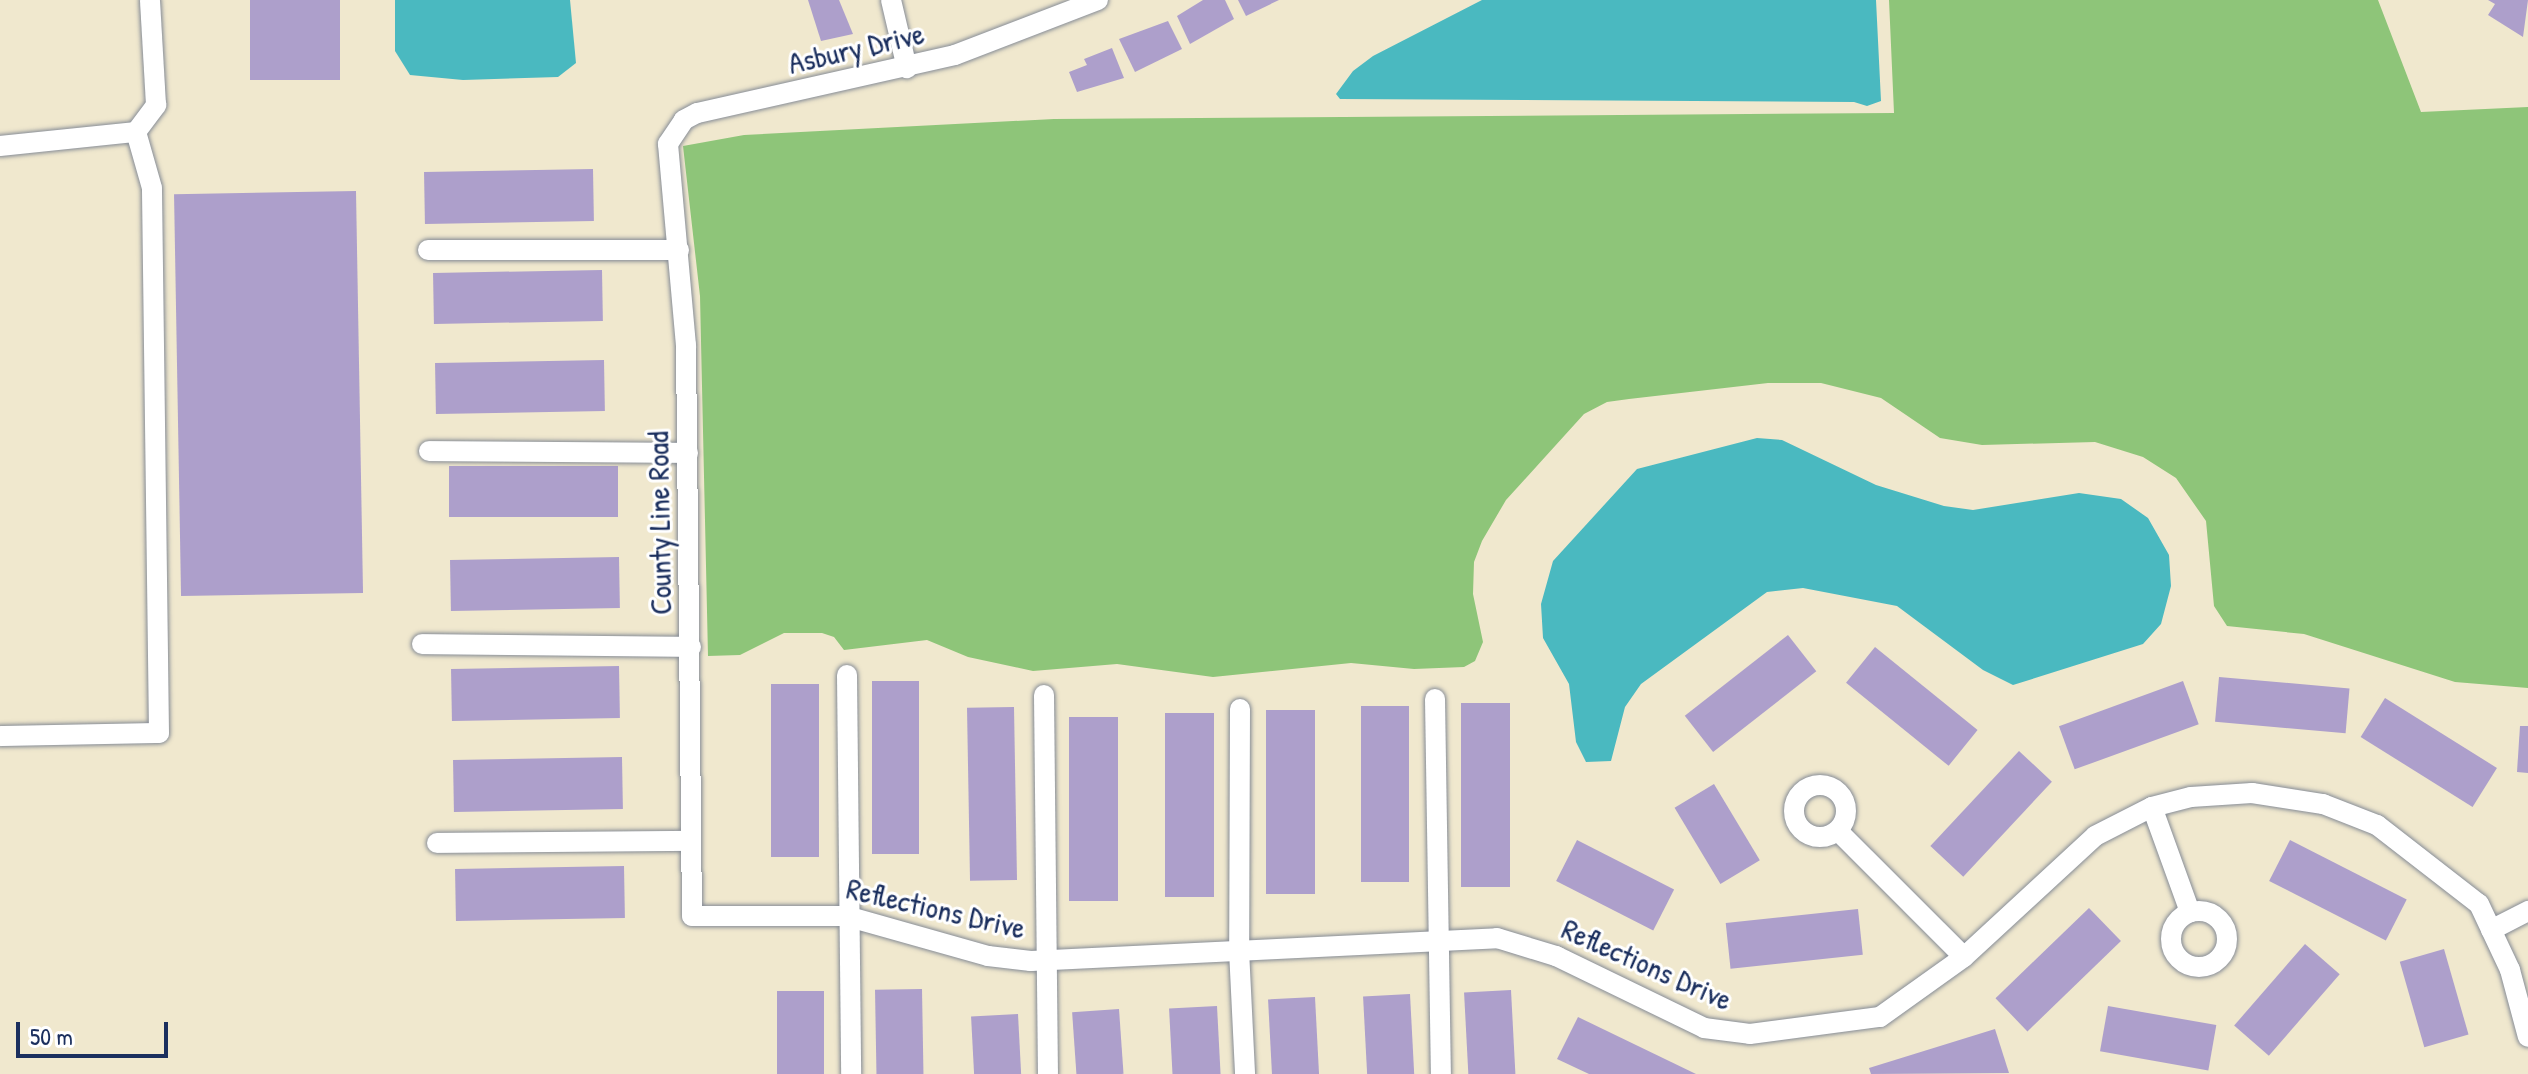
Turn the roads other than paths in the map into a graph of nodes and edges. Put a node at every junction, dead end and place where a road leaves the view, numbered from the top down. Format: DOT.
graph roads {
  1 [pos="150,0"];
  2 [pos="891,0"];
  3 [pos="1098,0"];
  4 [pos="907,68"];
  5 [pos="674,131"];
  6 [pos="136,132"];
  7 [pos="0,146"];
  8 [pos="428,250"];
  9 [pos="679,250"];
  10 [pos="429,451"];
  11 [pos="688,453"];
  12 [pos="422,644"];
  13 [pos="691,647"];
  14 [pos="847,675"];
  15 [pos="1044,695"];
  16 [pos="1435,699"];
  17 [pos="1240,709"];
  18 [pos="0,736"];
  19 [pos="2152,807"];
  20 [pos="1838,831"];
  21 [pos="691,841"];
  22 [pos="437,843"];
  23 [pos="2528,911"];
  24 [pos="2190,912"];
  25 [pos="692,916"];
  26 [pos="849,917"];
  27 [pos="2491,930"];
  28 [pos="1440,938"];
  29 [pos="1239,950"];
  30 [pos="1964,957"];
  31 [pos="1043,961"];
  32 [pos="2528,1037"];
  33 [pos="851,1074"];
  34 [pos="1048,1074"];
  35 [pos="1245,1074"];
  36 [pos="1441,1074"];
  1 -- 6 [label="street"];
  2 -- 4 [label="street"];
  3 -- 4 [label="street, Asbury Drive"];
  4 -- 5 [label="street, Asbury Drive"];
  5 -- 9 [label="street, County Line Road"];
  6 -- 7 [label="street"];
  6 -- 18 [label="street"];
  8 -- 9 [label="street"];
  9 -- 11 [label="street, County Line Road"];
  10 -- 11 [label="street"];
  11 -- 13 [label="street, County Line Road"];
  12 -- 13 [label="street"];
  13 -- 21 [label="street, County Line Road"];
  14 -- 26 [label="street"];
  15 -- 31 [label="street"];
  16 -- 28 [label="street"];
  17 -- 29 [label="street"];
  19 -- 24 [label="street"];
  19 -- 27 [label="street, Reflections Drive"];
  19 -- 30 [label="street, Reflections Drive"];
  20 -- 30 [label="street"];
  21 -- 22 [label="street"];
  21 -- 25 [label="street, County Line Road"];
  23 -- 27 [label="street"];
  25 -- 26 [label="street, Reflections Drive"];
  26 -- 31 [label="street, Reflections Drive"];
  26 -- 33 [label="street"];
  27 -- 32 [label="street, Reflections Drive"];
  28 -- 29 [label="street, Reflections Drive"];
  28 -- 30 [label="street, Reflections Drive"];
  28 -- 36 [label="street"];
  29 -- 31 [label="street, Reflections Drive"];
  29 -- 35 [label="street"];
  31 -- 34 [label="street"];
}
